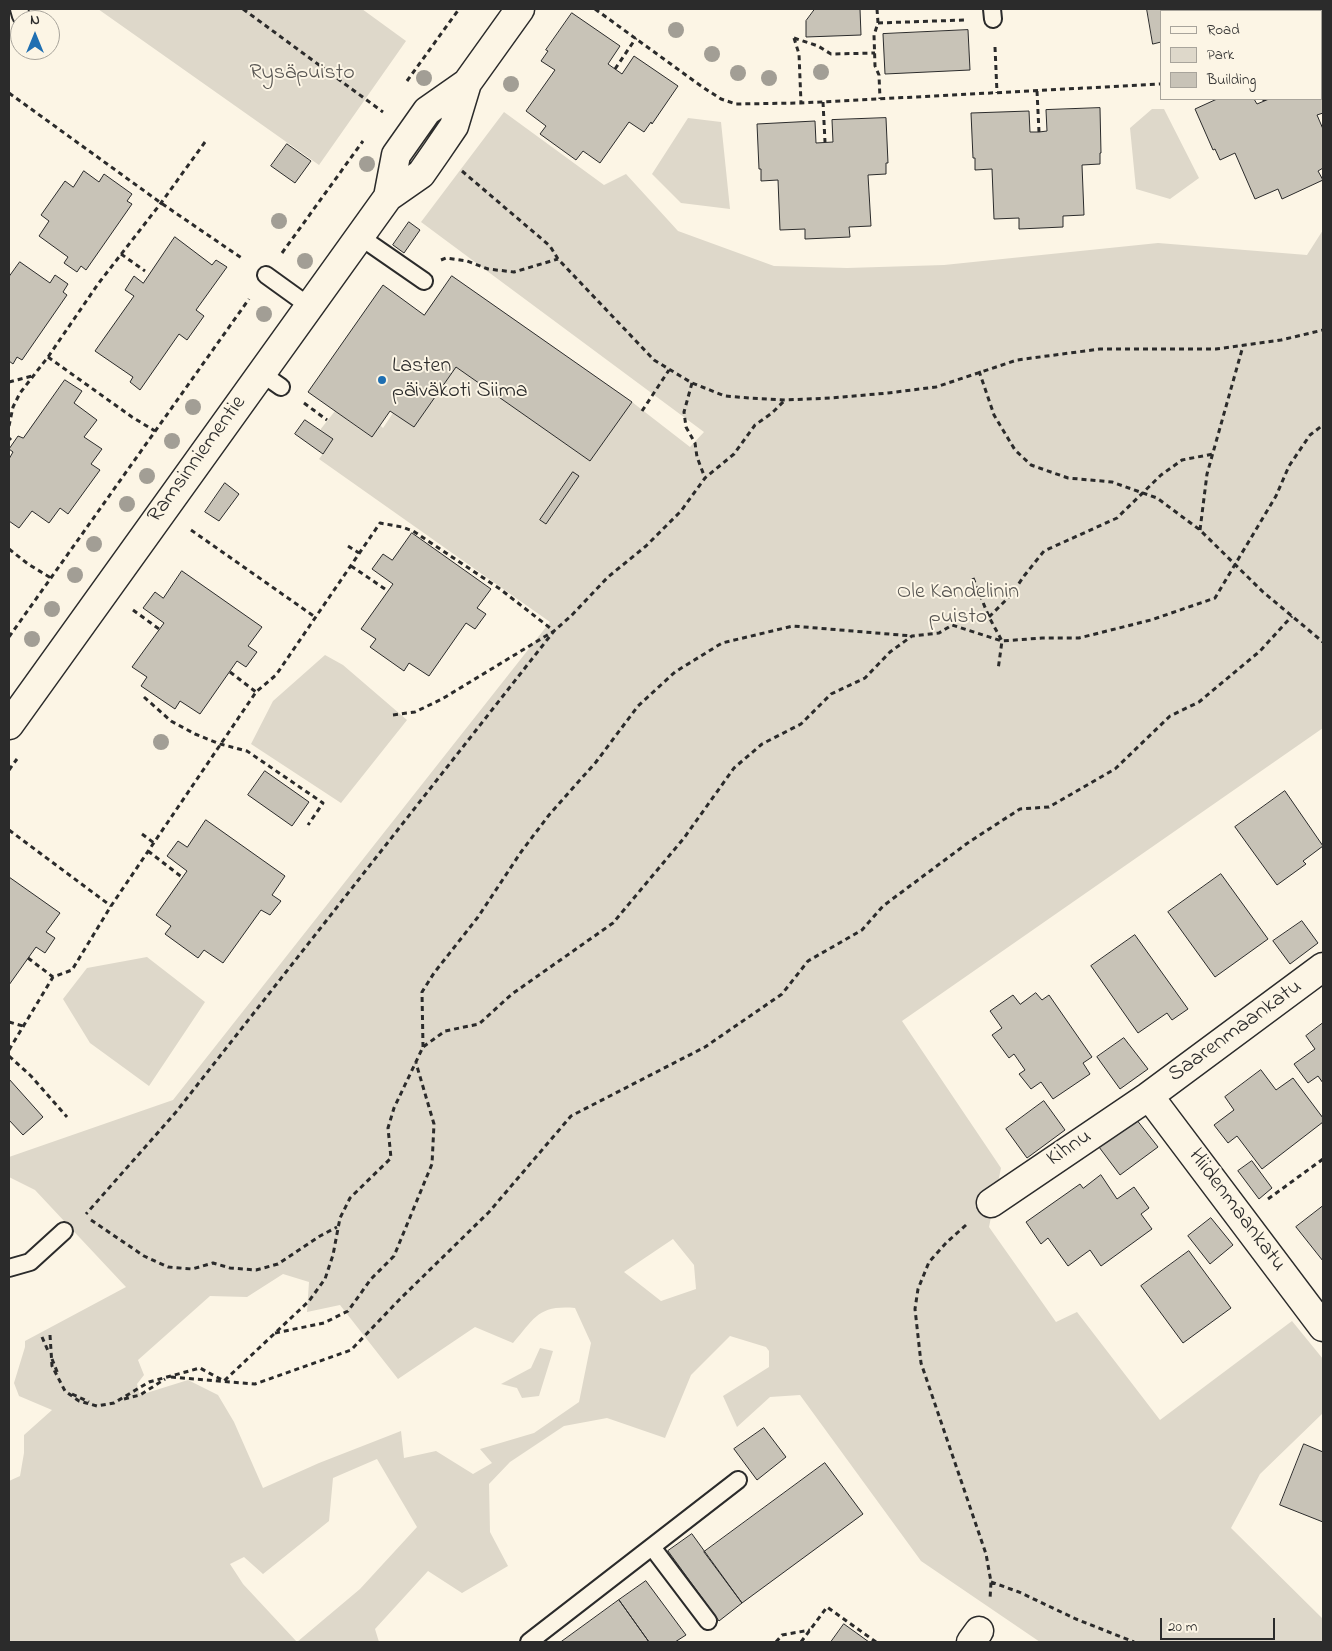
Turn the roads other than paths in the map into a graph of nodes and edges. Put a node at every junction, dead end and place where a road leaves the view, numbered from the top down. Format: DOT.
graph roads {
  1 [pos="520,9"];
  2 [pos="359,236"];
  3 [pos="266,275"];
  4 [pos="419,277"];
  5 [pos="309,306"];
  6 [pos="9,725"];
  7 [pos="1323,968"];
  8 [pos="1149,1096"];
  9 [pos="991,1203"];
  10 [pos="64,1231"];
  11 [pos="9,1268"];
  12 [pos="1323,1327"];
  13 [pos="738,1480"];
  14 [pos="652,1547"];
  15 [pos="708,1620"];
  16 [pos="529,1642"];
  1 -- 2 [label="street, Ramsinniementie"];
  2 -- 4 [label="lane"];
  2 -- 5 [label="street, Ramsinniementie"];
  3 -- 5 [label="lane"];
  5 -- 6 [label="street, Ramsinniementie"];
  7 -- 8 [label="street, Saarenmaankatu"];
  8 -- 9 [label="street, Kihnu"];
  8 -- 12 [label="street, Hiidenmaankatu"];
  10 -- 11 [label="lane"];
  13 -- 14 [label="lane"];
  14 -- 15 [label="lane"];
  14 -- 16 [label="lane"];
}
